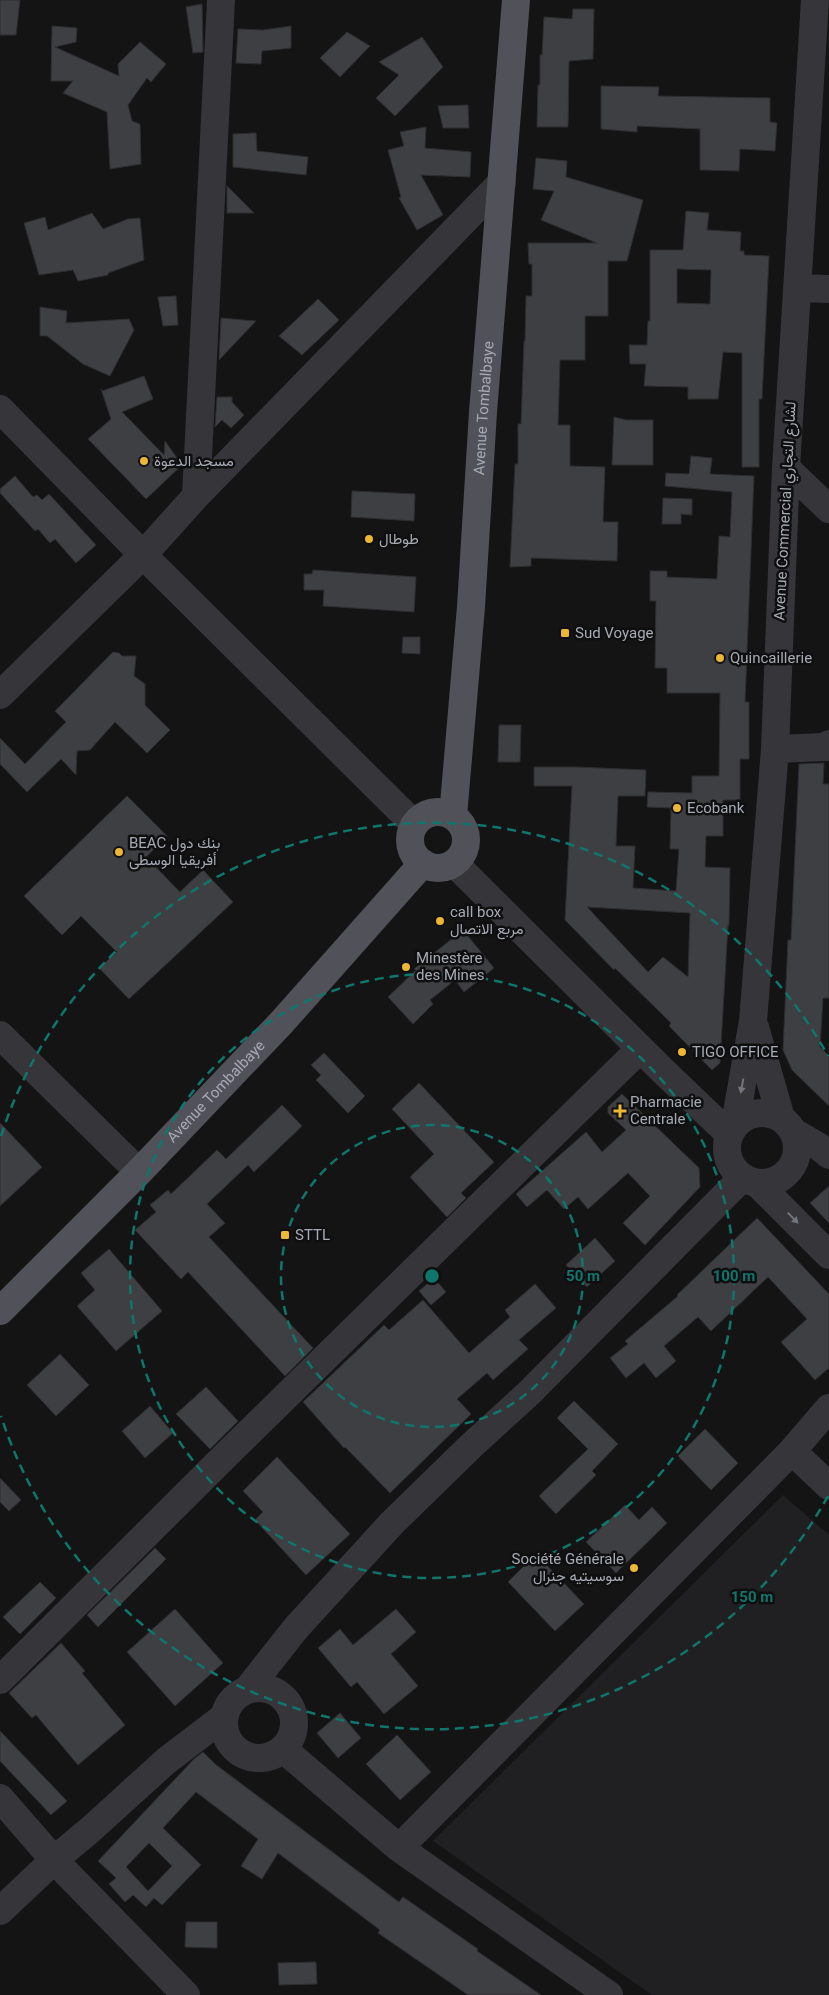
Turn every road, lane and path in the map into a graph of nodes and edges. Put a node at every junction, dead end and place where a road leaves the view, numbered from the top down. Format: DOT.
graph roads {
  1 [pos="221,0"];
  2 [pos="516,0"];
  3 [pos="815,0"];
  4 [pos="502,182"];
  5 [pos="797,288"];
  6 [pos="829,289"];
  7 [pos="0,409"];
  8 [pos="786,468"];
  9 [pos="196,496"];
  10 [pos="829,509"];
  11 [pos="143,555"];
  12 [pos="3,688"];
  13 [pos="828,747"];
  14 [pos="775,749"];
  15 [pos="453,816"];
  16 [pos="414,824"];
  17 [pos="454,863"];
  18 [pos="423,864"];
  19 [pos="753,1021"];
  20 [pos="0,1035"];
  21 [pos="640,1049"];
  22 [pos="788,1125"];
  23 [pos="732,1129"];
  24 [pos="829,1155"];
  25 [pos="139,1172"];
  26 [pos="750,1180"];
  27 [pos="829,1255"];
  28 [pos="0,1311"];
  29 [pos="829,1408"];
  30 [pos="792,1450"];
  31 [pos="829,1486"];
  32 [pos="0,1680"];
  33 [pos="247,1690"];
  34 [pos="225,1716"];
  35 [pos="283,1749"];
  36 [pos="0,1798"];
  37 [pos="399,1848"];
  38 [pos="54,1860"];
  39 [pos="0,1911"];
  40 [pos="186,1995"];
  41 [pos="609,1995"];
  1 -- 9 [label="street"];
  2 -- 4 [label="main road, Avenue Tombalbaye"];
  3 -- 5 [label="street, Avenue Commercial لشارع التجاري"];
  4 -- 9 [label="street"];
  4 -- 15 [label="main road, Avenue Tombalbaye"];
  5 -- 6 [label="street"];
  5 -- 8 [label="street, Avenue Commercial لشارع التجاري"];
  7 -- 11 [label="street"];
  8 -- 10 [label="street"];
  8 -- 14 [label="street, Avenue Commercial لشارع التجاري"];
  9 -- 11 [label="street"];
  11 -- 12 [label="street"];
  11 -- 16 [label="street"];
  13 -- 14 [label="street"];
  14 -- 19 [label="street, Avenue Commercial لشارع التجاري"];
  15 -- 16 [label="main road"];
  15 -- 17 [label="main road"];
  16 -- 18 [label="main road"];
  17 -- 18 [label="main road"];
  17 -- 21 [label="street"];
  18 -- 25 [label="main road, Avenue Tombalbaye"];
  19 -- 22 [label="street"];
  19 -- 23 [label="street, Avenue Commercial لشارع التجاري, one-way"];
  20 -- 25 [label="street"];
  21 -- 23 [label="street"];
  21 -- 32 [label="street"];
  22 -- 23 [label="street"];
  22 -- 24 [label="street"];
  22 -- 26 [label="street"];
  23 -- 26 [label="street"];
  25 -- 28 [label="main road, Avenue Tombalbaye"];
  26 -- 27 [label="street, one-way"];
  26 -- 33 [label="street"];
  29 -- 30 [label="street"];
  30 -- 31 [label="street"];
  30 -- 37 [label="street"];
  33 -- 34 [label="street"];
  33 -- 35 [label="street"];
  34 -- 35 [label="street"];
  34 -- 38 [label="street"];
  35 -- 37 [label="street"];
  36 -- 38 [label="street"];
  37 -- 41 [label="street"];
  38 -- 39 [label="street"];
  38 -- 40 [label="street"];
}
